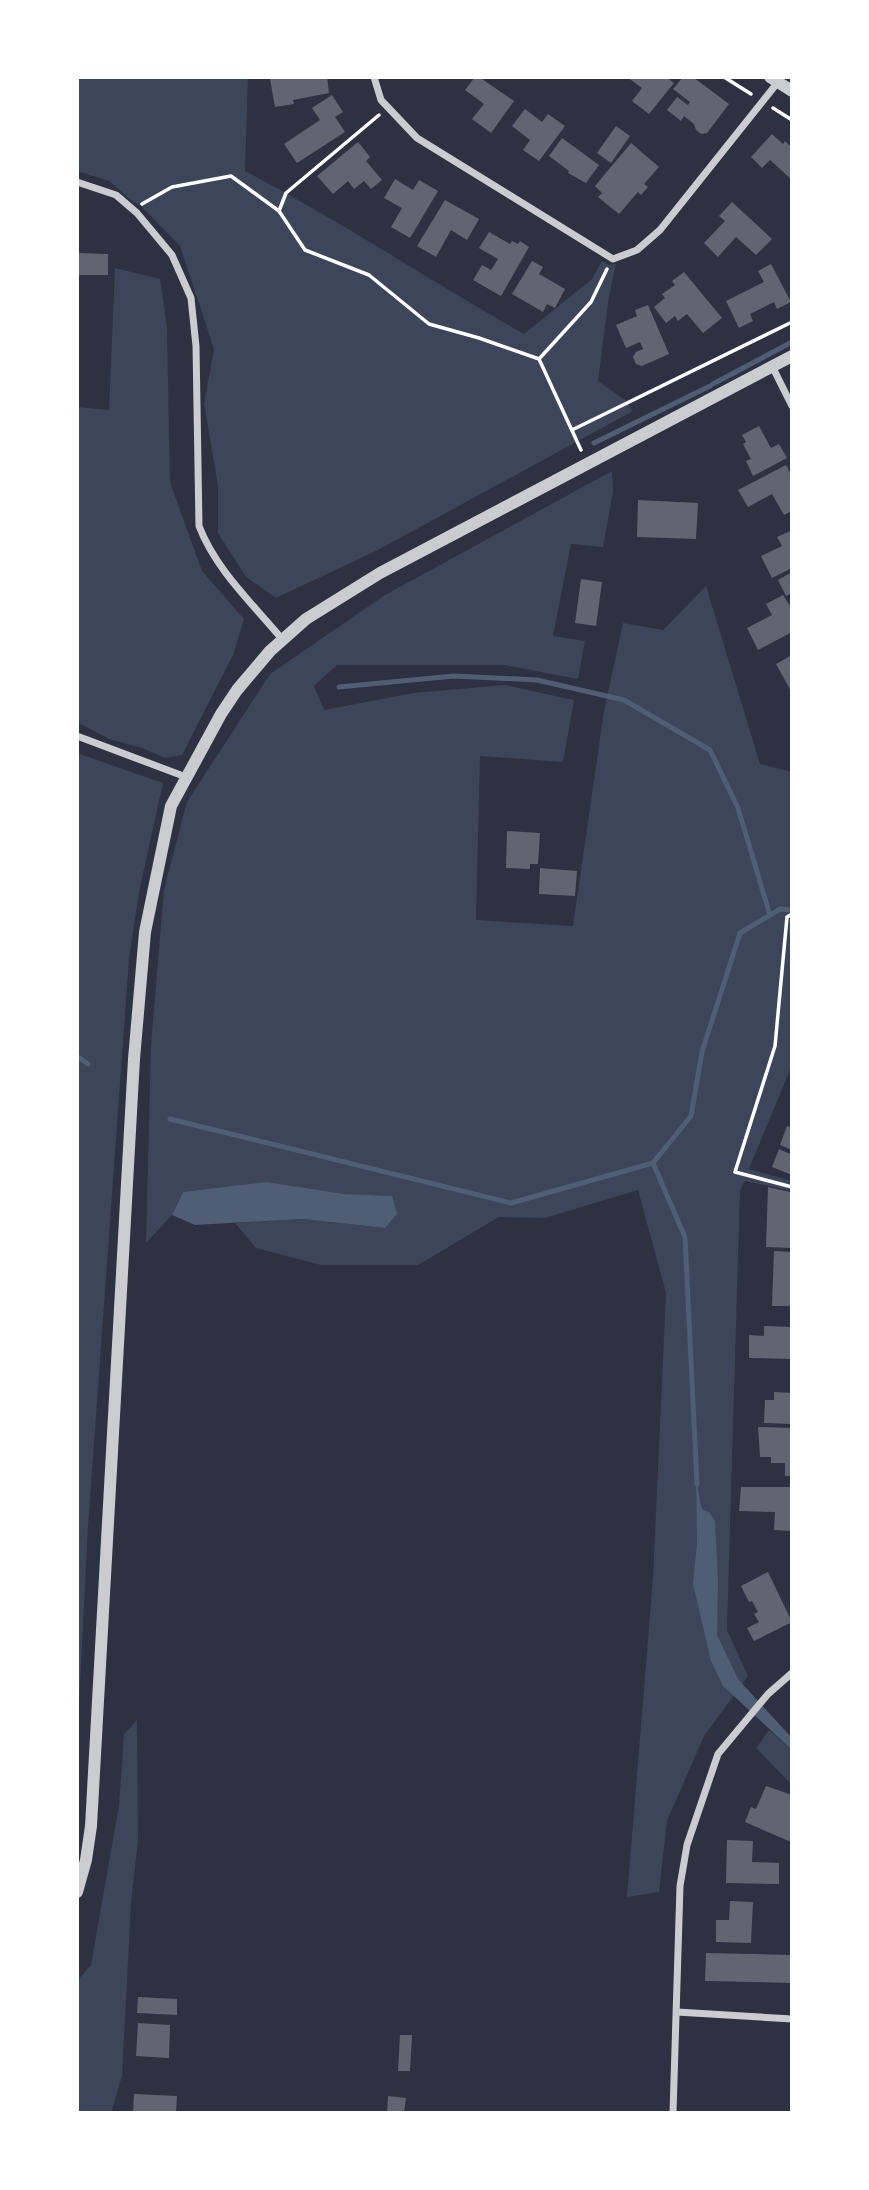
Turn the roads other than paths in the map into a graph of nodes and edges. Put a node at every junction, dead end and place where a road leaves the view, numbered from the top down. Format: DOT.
graph roads {
  1 [pos="374,77"];
  2 [pos="774,79"];
  3 [pos="792,92"];
  4 [pos="77,182"];
  5 [pos="89,186"];
  6 [pos="77,189"];
  7 [pos="792,356"];
  8 [pos="772,366"];
  9 [pos="792,406"];
  10 [pos="282,639"];
  11 [pos="77,736"];
  12 [pos="186,777"];
  13 [pos="792,1673"];
  14 [pos="77,1892"];
  15 [pos="677,2012"];
  16 [pos="792,2019"];
  17 [pos="673,2113"];
  1 -- 2 [label="street"];
  2 -- 3 [label="street"];
  4 -- 5 [label="street"];
  5 -- 6 [label="street"];
  5 -- 10 [label="street"];
  7 -- 8 [label="street"];
  8 -- 9 [label="street"];
  8 -- 10 [label="street"];
  10 -- 12 [label="street"];
  11 -- 12 [label="street"];
  12 -- 14 [label="street"];
  13 -- 15 [label="street"];
  15 -- 16 [label="street"];
  15 -- 17 [label="street"];
}
